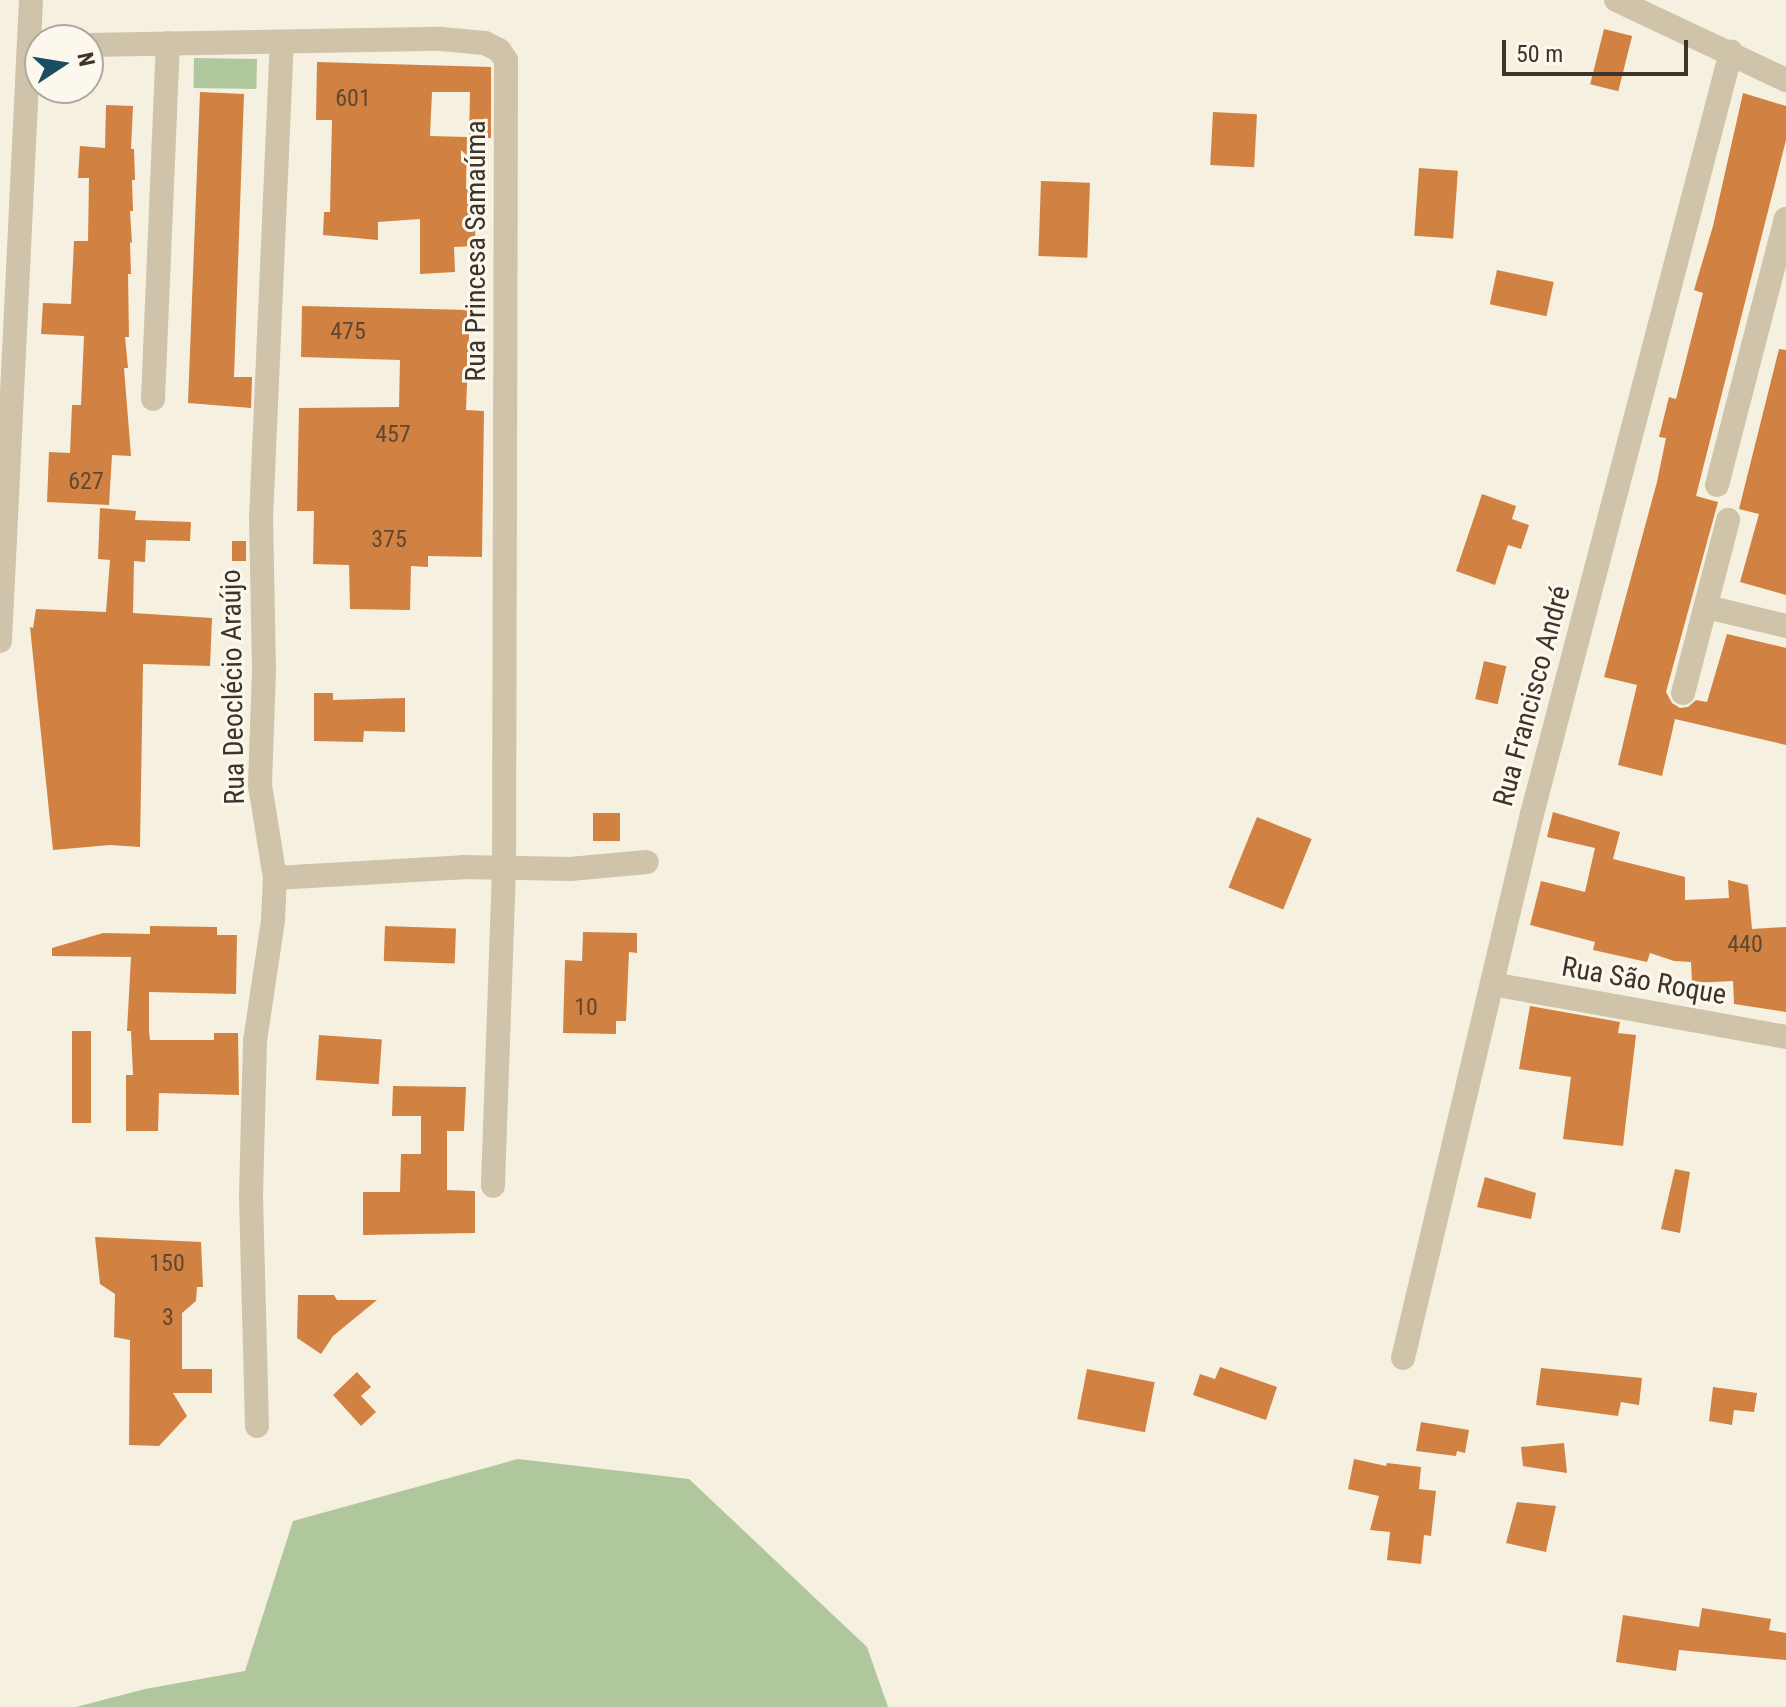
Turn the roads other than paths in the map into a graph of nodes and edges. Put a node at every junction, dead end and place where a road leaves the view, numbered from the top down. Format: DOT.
graph roads {
  1 [pos="31,0"];
  2 [pos="1616,0"];
  3 [pos="33,24"];
  4 [pos="282,42"];
  5 [pos="168,43"];
  6 [pos="104,45"];
  7 [pos="1731,52"];
  8 [pos="1786,80"];
  9 [pos="32,104"];
  10 [pos="1786,219"];
  11 [pos="153,399"];
  12 [pos="1717,485"];
  13 [pos="1728,520"];
  14 [pos="1707,607"];
  15 [pos="1786,626"];
  16 [pos="0,641"];
  17 [pos="1683,693"];
  18 [pos="647,862"];
  19 [pos="504,869"];
  20 [pos="275,878"];
  21 [pos="1492,984"];
  22 [pos="1786,1037"];
  23 [pos="493,1186"];
  24 [pos="1403,1358"];
  25 [pos="257,1426"];
  1 -- 3 [label="street"];
  2 -- 7 [label="street"];
  4 -- 5 [label="street, Rua Princesa Samaúma"];
  4 -- 19 [label="street, Rua Princesa Samaúma"];
  4 -- 20 [label="street, Rua Deoclécio Araújo"];
  5 -- 6 [label="street, Rua Princesa Samaúma"];
  5 -- 11 [label="street"];
  7 -- 8 [label="street"];
  7 -- 21 [label="street, Rua Francisco André"];
  9 -- 16 [label="street"];
  10 -- 12 [label="street"];
  13 -- 14 [label="street"];
  14 -- 15 [label="street"];
  14 -- 17 [label="street"];
  18 -- 19 [label="street"];
  19 -- 20 [label="street"];
  19 -- 23 [label="street"];
  20 -- 25 [label="street, Rua Deoclécio Araújo"];
  21 -- 22 [label="street, Rua São Roque"];
  21 -- 24 [label="street, Rua Francisco André"];
}
